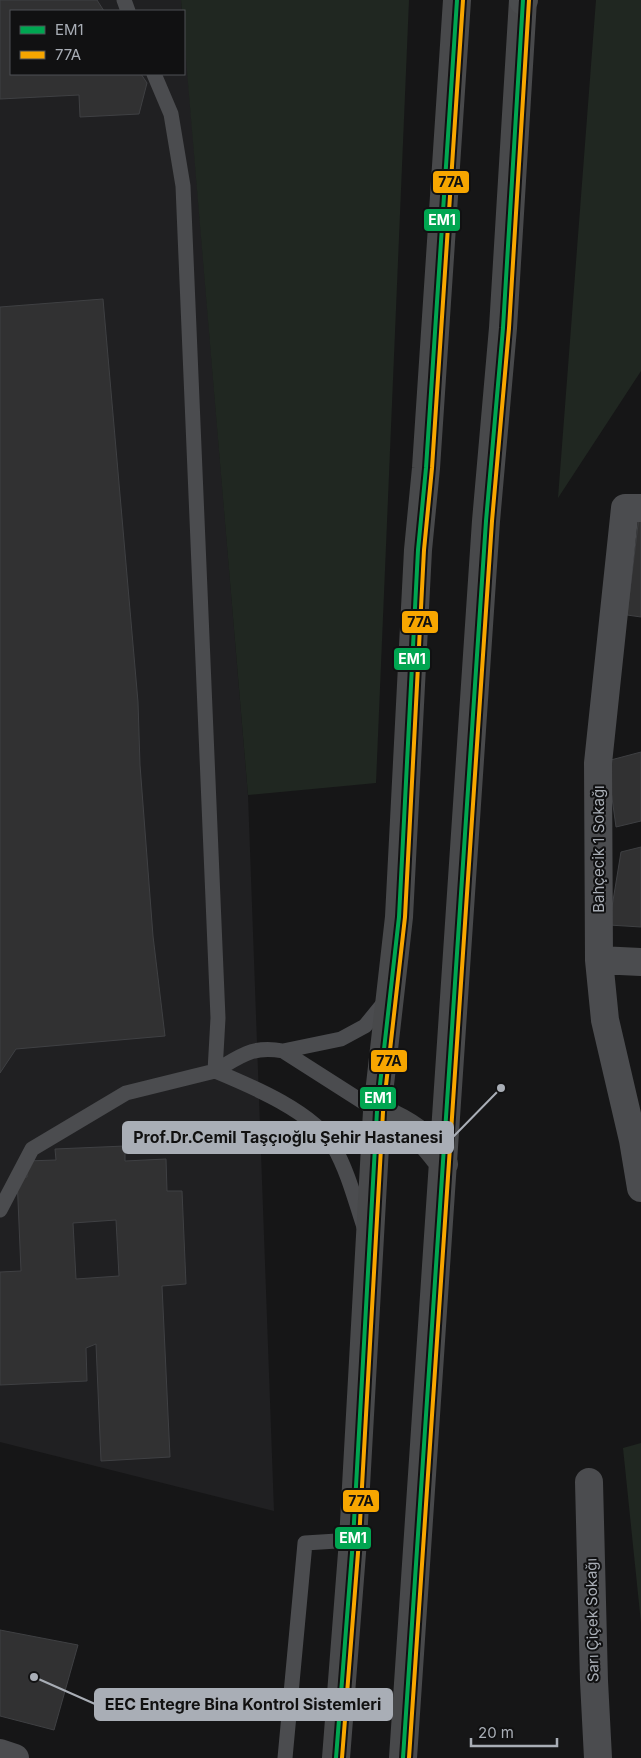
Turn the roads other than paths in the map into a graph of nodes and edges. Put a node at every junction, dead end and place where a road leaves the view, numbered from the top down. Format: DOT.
graph roads {
  1 [pos="457,0"];
  2 [pos="523,0"];
  3 [pos="154,75"];
  4 [pos="633,508"];
  5 [pos="599,960"];
  6 [pos="641,962"];
  7 [pos="391,994"];
  8 [pos="284,1051"];
  9 [pos="215,1070"];
  10 [pos="376,1111"];
  11 [pos="444,1164"];
  12 [pos="641,1188"];
  13 [pos="0,1210"];
  14 [pos="369,1240"];
  15 [pos="589,1482"];
  16 [pos="353,1540"];
  17 [pos="0,1753"];
  18 [pos="15,1758"];
  19 [pos="285,1758"];
  20 [pos="336,1758"];
  21 [pos="403,1758"];
  22 [pos="598,1758"];
  1 -- 7 [label="main road"];
  2 -- 11 [label="main road"];
  3 -- 9 [label="lane"];
  4 -- 5 [label="street, Bahçecik 1 Sokağı"];
  5 -- 6 [label="street"];
  5 -- 12 [label="street, Bahçecik 1 Sokağı"];
  7 -- 8 [label="lane"];
  7 -- 10 [label="main road"];
  8 -- 9 [label="lane"];
  8 -- 10 [label="lane"];
  9 -- 13 [label="lane"];
  9 -- 14 [label="lane"];
  10 -- 11 [label="main road"];
  10 -- 14 [label="main road"];
  11 -- 21 [label="main road"];
  14 -- 16 [label="main road"];
  15 -- 22 [label="street, Sarı Çiçek Sokağı"];
  16 -- 19 [label="lane"];
  16 -- 20 [label="main road"];
  17 -- 18 [label="street"];
}
